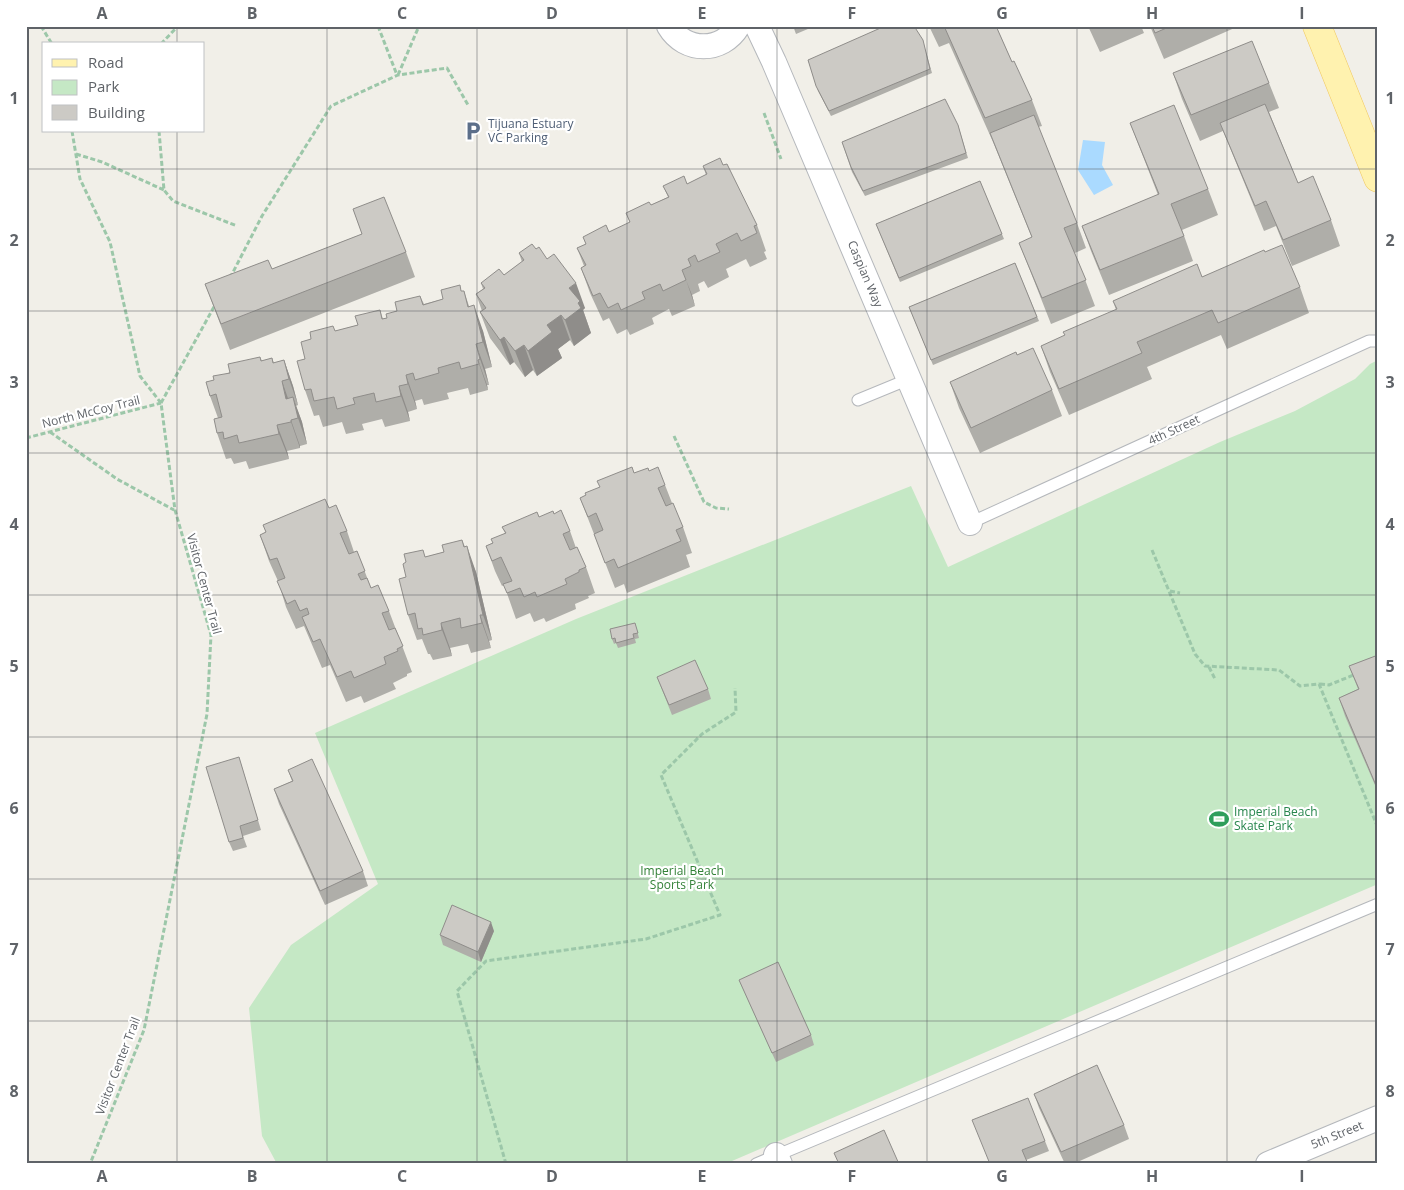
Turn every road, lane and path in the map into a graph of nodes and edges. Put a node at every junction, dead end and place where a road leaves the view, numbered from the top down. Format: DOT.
graph roads {
  1 [pos="41,26"];
  2 [pos="178,26"];
  3 [pos="378,26"];
  4 [pos="419,26"];
  5 [pos="669,26"];
  6 [pos="738,26"];
  7 [pos="757,26"];
  8 [pos="1317,26"];
  9 [pos="51,42"];
  10 [pos="163,42"];
  11 [pos="398,75"];
  12 [pos="468,105"];
  13 [pos="72,132"];
  14 [pos="160,132"];
  15 [pos="76,154"];
  16 [pos="1378,178"];
  17 [pos="164,190"];
  18 [pos="236,226"];
  19 [pos="227,283"];
  20 [pos="219,299"];
  21 [pos="1378,342"];
  22 [pos="909,379"];
  23 [pos="858,400"];
  24 [pos="161,403"];
  25 [pos="50,432"];
  26 [pos="674,436"];
  27 [pos="26,438"];
  28 [pos="729,509"];
  29 [pos="175,510"];
  30 [pos="970,523"];
  31 [pos="1152,550"];
  32 [pos="1170,591"];
  33 [pos="1180,593"];
  34 [pos="1210,667"];
  35 [pos="1362,672"];
  36 [pos="1215,679"];
  37 [pos="1319,684"];
  38 [pos="735,688"];
  39 [pos="1378,828"];
  40 [pos="1378,904"];
  41 [pos="1378,1118"];
  42 [pos="771,1161"];
  43 [pos="90,1164"];
  44 [pos="506,1164"];
  45 [pos="1268,1164"];
  1 -- 9 [label="path"];
  2 -- 10 [label="path"];
  3 -- 11 [label="path"];
  4 -- 11 [label="path"];
  5 -- 6 [label="street"];
  7 -- 22 [label="street, Caspian Way"];
  8 -- 16 [label="main road"];
  11 -- 12 [label="path"];
  11 -- 19 [label="path"];
  13 -- 15 [label="path"];
  14 -- 17 [label="path"];
  15 -- 17 [label="path"];
  15 -- 24 [label="path"];
  17 -- 18 [label="path"];
  20 -- 24 [label="path"];
  21 -- 30 [label="lane, 4th Street"];
  22 -- 23 [label="lane"];
  22 -- 30 [label="street, Caspian Way"];
  24 -- 25 [label="path, North McCoy Trail"];
  24 -- 29 [label="path, Visitor Center Trail"];
  25 -- 27 [label="path, North McCoy Trail"];
  25 -- 29 [label="path"];
  26 -- 28 [label="path"];
  29 -- 43 [label="path, Visitor Center Trail"];
  31 -- 32 [label="path"];
  32 -- 33 [label="path"];
  32 -- 34 [label="path"];
  34 -- 36 [label="path"];
  34 -- 37 [label="path"];
  35 -- 37 [label="path"];
  37 -- 39 [label="path"];
  38 -- 44 [label="path"];
  40 -- 42 [label="lane"];
  41 -- 45 [label="street, 5th Street"];
}
